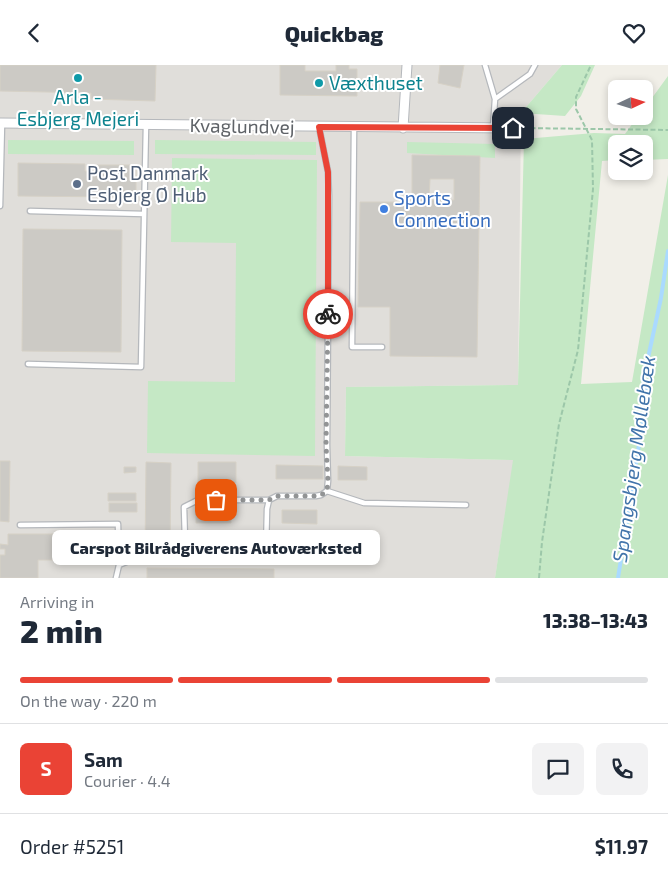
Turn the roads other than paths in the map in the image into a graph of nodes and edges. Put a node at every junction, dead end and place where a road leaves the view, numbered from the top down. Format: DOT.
graph roads {
  1 [pos="407,65"];
  2 [pos="485,65"];
  3 [pos="535,65"];
  4 [pos="495,99"];
  5 [pos="1,123"];
  6 [pos="146,125"];
  7 [pos="319,127"];
  8 [pos="354,127"];
  9 [pos="403,128"];
  10 [pos="493,128"];
  11 [pos="513,128"];
  12 [pos="0,206"];
  13 [pos="30,211"];
  14 [pos="144,214"];
  15 [pos="382,347"];
  16 [pos="28,364"];
  17 [pos="327,491"];
  18 [pos="269,500"];
  19 [pos="466,505"];
  20 [pos="20,525"];
  21 [pos="266,539"];
  22 [pos="119,565"];
  23 [pos="116,578"];
  1 -- 9 [label="street"];
  2 -- 4 [label="lane"];
  3 -- 4 [label="lane"];
  4 -- 10 [label="lane"];
  5 -- 6 [label="street, Kvaglundvej"];
  5 -- 12 [label="lane"];
  6 -- 7 [label="street, Kvaglundvej"];
  6 -- 14 [label="lane"];
  7 -- 8 [label="street, Kvaglundvej"];
  7 -- 17 [label="lane"];
  8 -- 9 [label="street, Kvaglundvej"];
  8 -- 15 [label="lane"];
  9 -- 10 [label="street, Kvaglundvej"];
  10 -- 11 [label="street, Kvaglundvej"];
  13 -- 14 [label="lane"];
  14 -- 16 [label="lane"];
  17 -- 18 [label="lane"];
  17 -- 19 [label="lane"];
  18 -- 21 [label="lane"];
  18 -- 21 [label="lane"];
  20 -- 22 [label="lane"];
  21 -- 22 [label="lane"];
  22 -- 23 [label="lane"];
}
